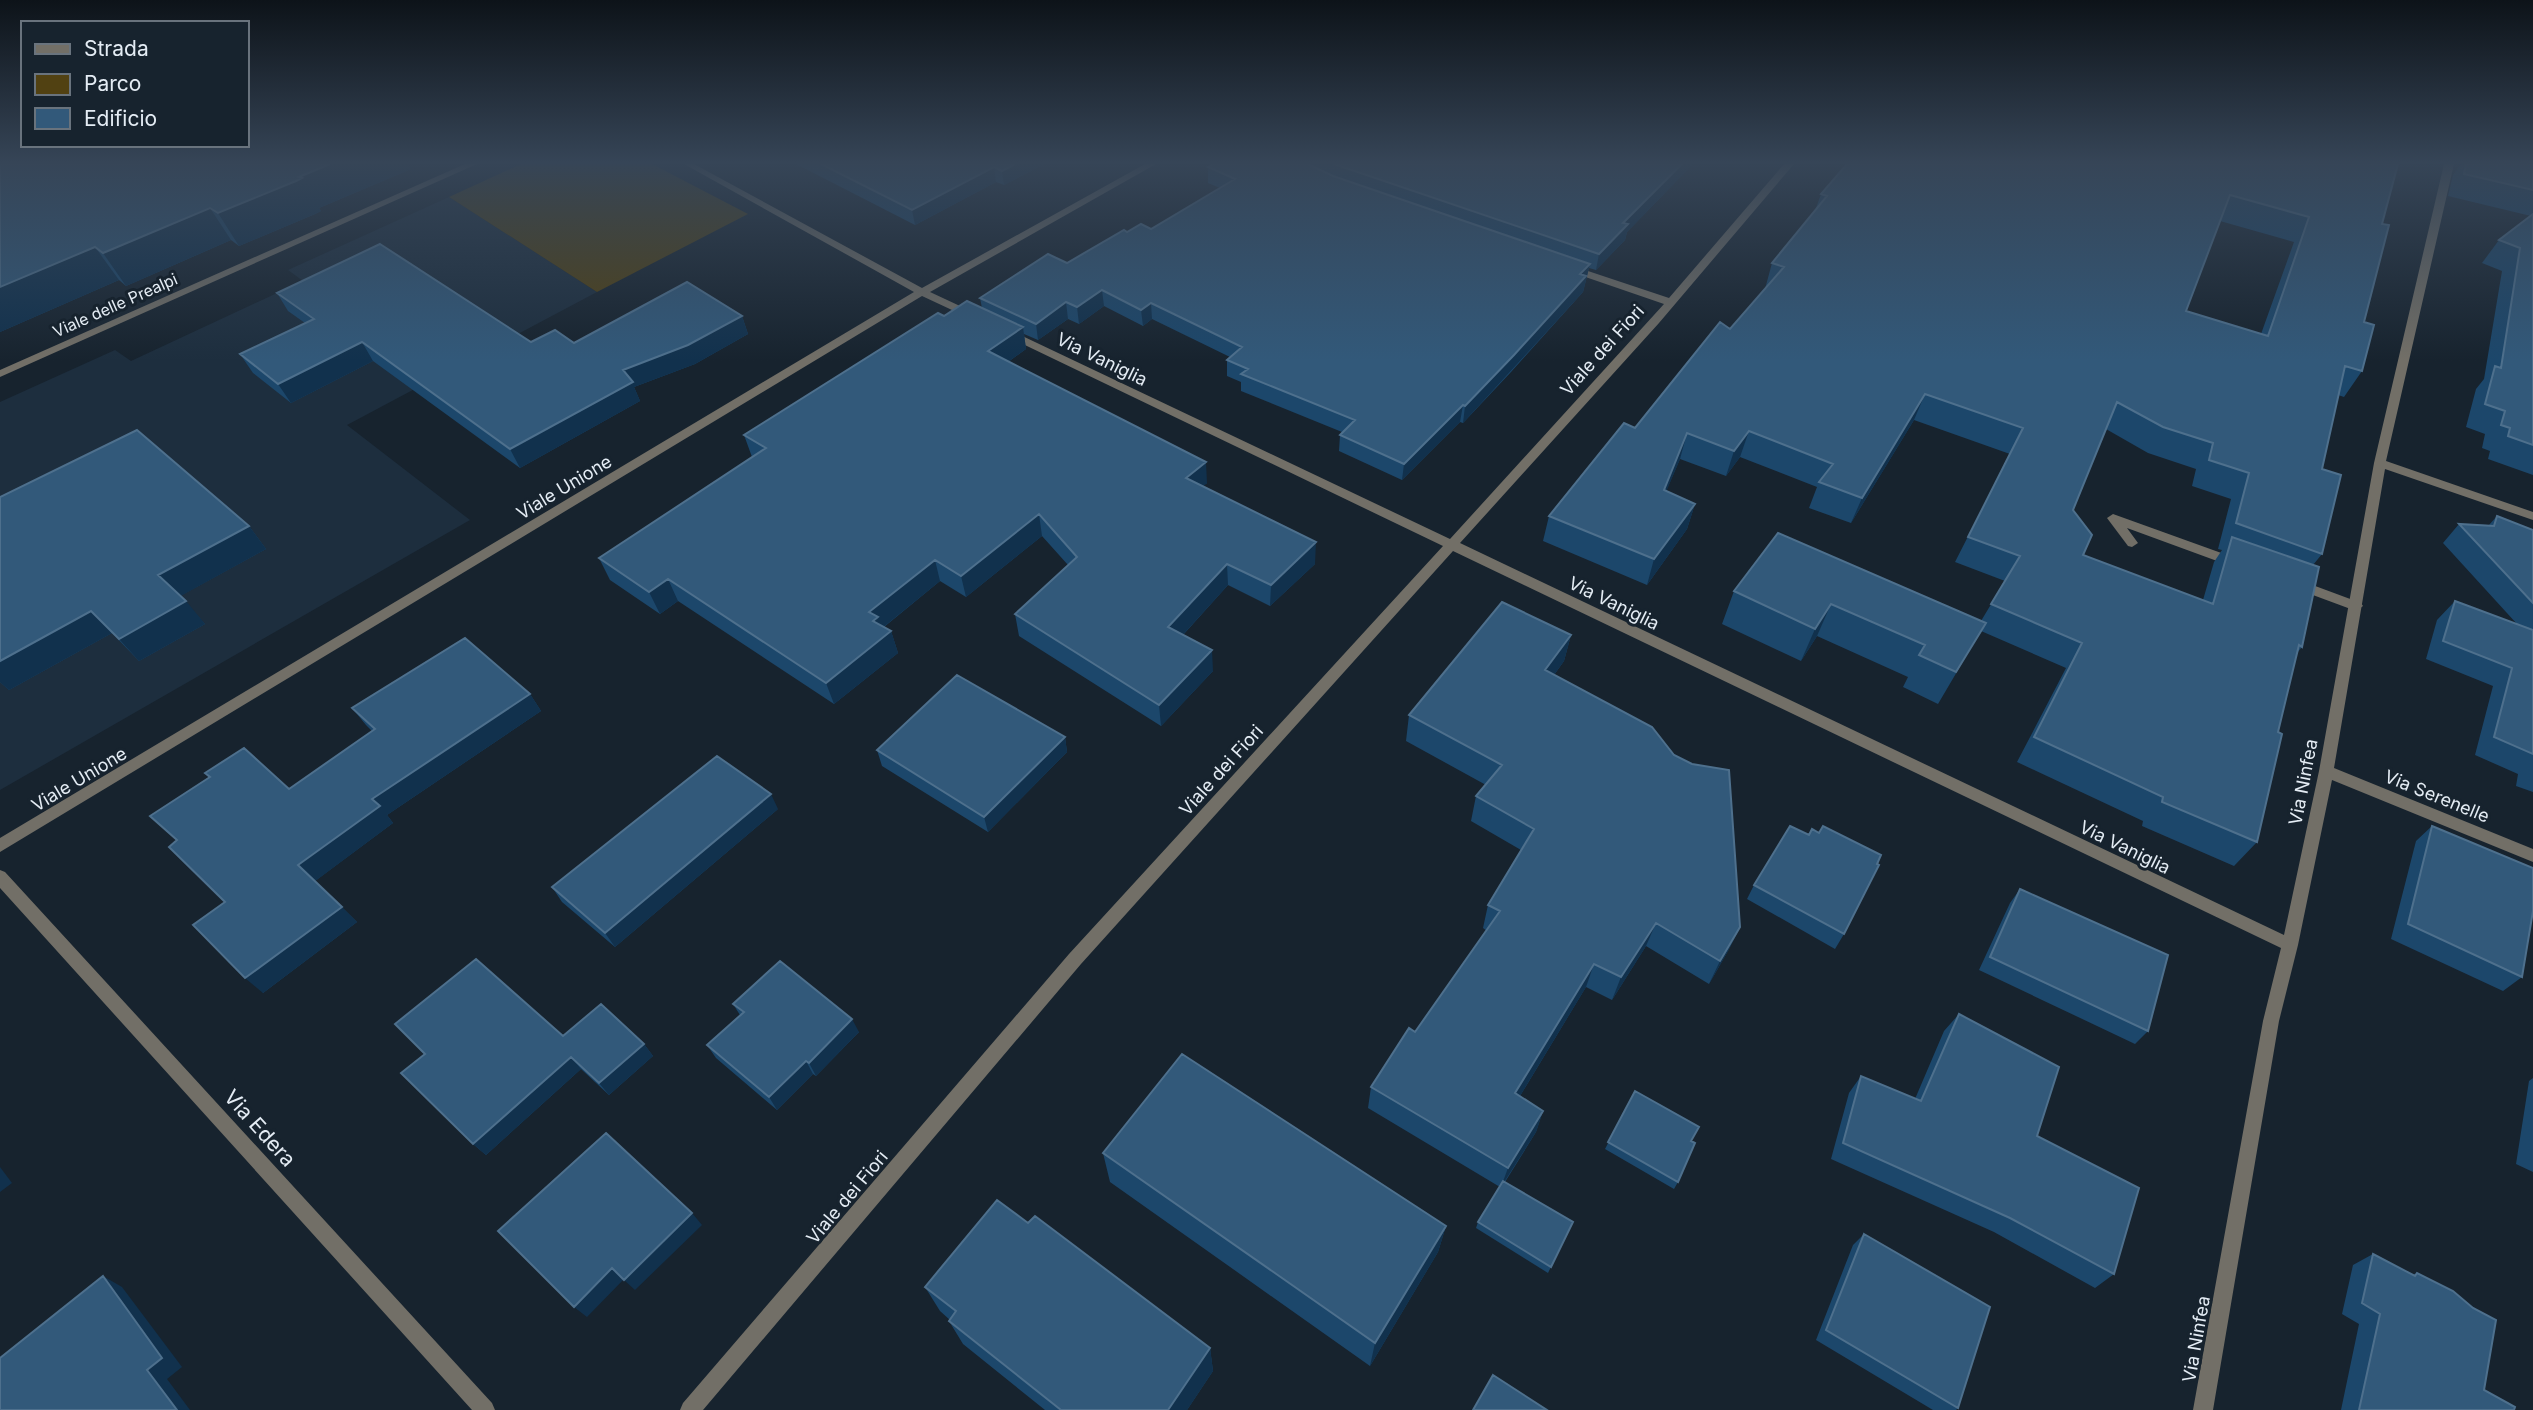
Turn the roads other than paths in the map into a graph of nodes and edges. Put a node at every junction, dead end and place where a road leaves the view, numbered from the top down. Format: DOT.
graph roads {
  1 [pos="324,230"];
  2 [pos="808,230"];
  3 [pos="1033,230"];
  4 [pos="1732,230"];
  5 [pos="2434,230"];
  6 [pos="1559,264"];
  7 [pos="922,292"];
  8 [pos="1670,302"];
  9 [pos="0,374"];
  10 [pos="2380,463"];
  11 [pos="2533,516"];
  12 [pos="2132,543"];
  13 [pos="1452,545"];
  14 [pos="2241,565"];
  15 [pos="2280,578"];
  16 [pos="2357,606"];
  17 [pos="2326,772"];
  18 [pos="0,846"];
  19 [pos="2533,856"];
  20 [pos="0,877"];
  21 [pos="2290,946"];
  22 [pos="485,1410"];
  23 [pos="690,1410"];
  24 [pos="2203,1410"];
  1 -- 9 [label="street, Viale delle Prealpi"];
  2 -- 7 [label="street, Via Vaniglia"];
  3 -- 7 [label="street, Viale Unione"];
  4 -- 8 [label="street, Viale dei Fiori"];
  5 -- 10 [label="street, Via Ninfea"];
  6 -- 8 [label="street"];
  7 -- 13 [label="street, Via Vaniglia"];
  7 -- 18 [label="street, Viale Unione"];
  8 -- 13 [label="street, Viale dei Fiori"];
  10 -- 11 [label="street"];
  10 -- 16 [label="street, Via Ninfea"];
  12 -- 14 [label="street"];
  13 -- 21 [label="street, Via Vaniglia"];
  13 -- 23 [label="street, Viale dei Fiori"];
  15 -- 16 [label="street"];
  16 -- 17 [label="street, Via Ninfea"];
  17 -- 19 [label="street, Via Serenelle"];
  17 -- 21 [label="street, Via Ninfea"];
  20 -- 22 [label="street, Via Edera"];
  21 -- 24 [label="street, Via Ninfea"];
}
